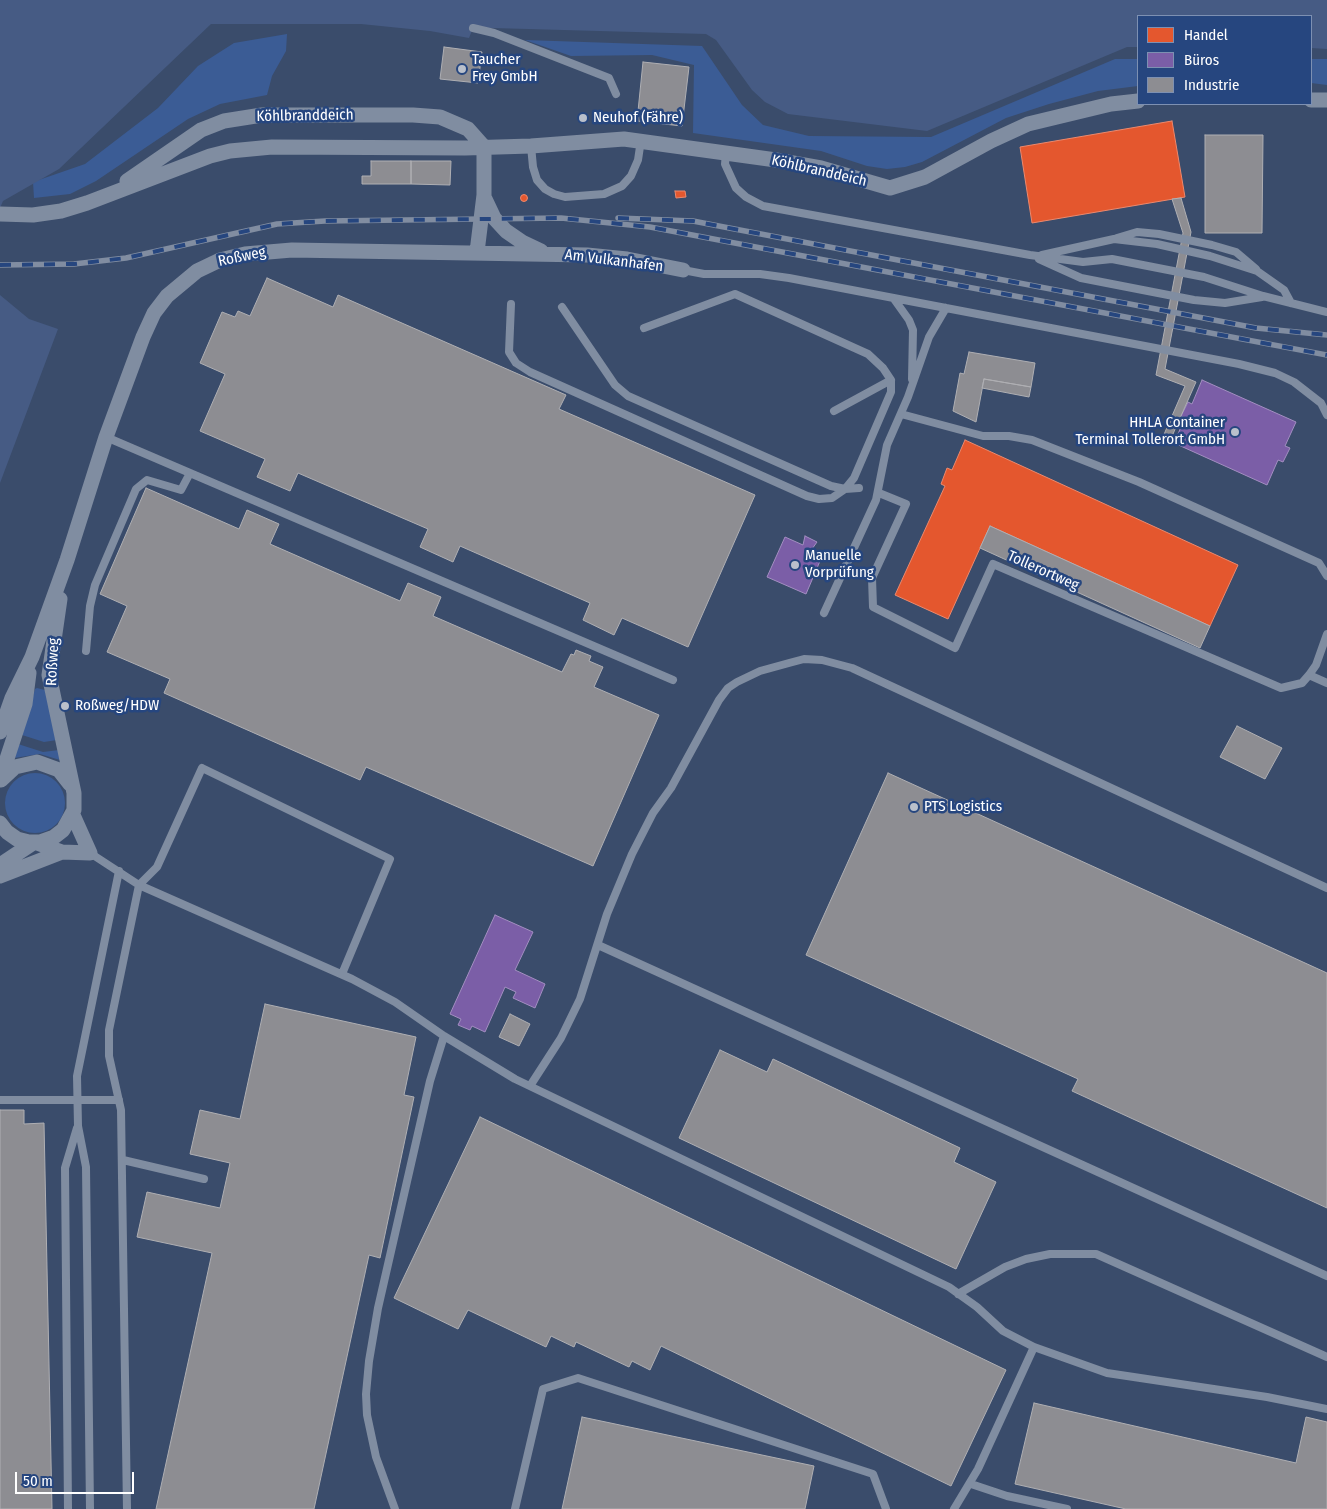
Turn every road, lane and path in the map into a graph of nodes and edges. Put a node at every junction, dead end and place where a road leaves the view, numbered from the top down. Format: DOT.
graph roads {
  1 [pos="473,28"];
  2 [pos="616,94"];
  3 [pos="1312,100"];
  4 [pos="1327,100"];
  5 [pos="1137,101"];
  6 [pos="641,140"];
  7 [pos="531,146"];
  8 [pos="484,147"];
  9 [pos="726,153"];
  10 [pos="484,195"];
  11 [pos="108,196"];
  12 [pos="5,214"];
  13 [pos="477,252"];
  14 [pos="546,253"];
  15 [pos="1030,255"];
  16 [pos="683,270"];
  17 [pos="1263,296"];
  18 [pos="894,299"];
  19 [pos="1292,303"];
  20 [pos="511,304"];
  21 [pos="562,307"];
  22 [pos="946,308"];
  23 [pos="1327,312"];
  24 [pos="644,328"];
  25 [pos="890,380"];
  26 [pos="912,383"];
  27 [pos="834,411"];
  28 [pos="901,414"];
  29 [pos="1327,415"];
  30 [pos="106,438"];
  31 [pos="190,473"];
  32 [pos="859,488"];
  33 [pos="845,489"];
  34 [pos="878,493"];
  35 [pos="66,560"];
  36 [pos="1327,576"];
  37 [pos="824,613"];
  38 [pos="1327,634"];
  39 [pos="86,651"];
  40 [pos="32,657"];
  41 [pos="1309,674"];
  42 [pos="674,680"];
  43 [pos="1327,683"];
  44 [pos="0,732"];
  45 [pos="0,781"];
  46 [pos="74,793"];
  47 [pos="73,815"];
  48 [pos="0,823"];
  49 [pos="35,843"];
  50 [pos="62,852"];
  51 [pos="90,853"];
  52 [pos="0,864"];
  53 [pos="119,871"];
  54 [pos="0,876"];
  55 [pos="139,885"];
  56 [pos="1327,888"];
  57 [pos="598,945"];
  58 [pos="342,974"];
  59 [pos="444,1036"];
  60 [pos="530,1086"];
  61 [pos="0,1100"];
  62 [pos="78,1100"];
  63 [pos="119,1100"];
  64 [pos="78,1126"];
  65 [pos="123,1160"];
  66 [pos="204,1178"];
  67 [pos="1327,1276"];
  68 [pos="958,1294"];
  69 [pos="1034,1347"];
  70 [pos="1327,1357"];
  71 [pos="1327,1410"];
  72 [pos="971,1484"];
  73 [pos="68,1509"];
  74 [pos="90,1509"];
  75 [pos="127,1509"];
  76 [pos="395,1509"];
  77 [pos="515,1509"];
  78 [pos="886,1509"];
  79 [pos="954,1509"];
  80 [pos="1067,1509"];
  1 -- 2 [label="lane"];
  3 -- 4 [label="street"];
  5 -- 9 [label="street, Köhlbranddeich"];
  6 -- 7 [label="street, Köhlbranddeich"];
  6 -- 7 [label="lane"];
  6 -- 9 [label="street, Köhlbranddeich"];
  7 -- 8 [label="street, Köhlbranddeich"];
  8 -- 10 [label="street"];
  8 -- 11 [label="street, Köhlbranddeich"];
  8 -- 11 [label="street, Köhlbranddeich"];
  9 -- 15 [label="lane"];
  10 -- 13 [label="street"];
  10 -- 14 [label="street, Am Vulkanhafen"];
  11 -- 12 [label="street, Köhlbranddeich"];
  13 -- 14 [label="street, Am Vulkanhafen"];
  13 -- 30 [label="street, Roßweg"];
  14 -- 16 [label="street, Am Vulkanhafen"];
  15 -- 17 [label="lane"];
  15 -- 17 [label="lane"];
  15 -- 19 [label="lane"];
  16 -- 18 [label="lane"];
  17 -- 19 [label="lane"];
  18 -- 22 [label="lane"];
  18 -- 26 [label="lane"];
  19 -- 23 [label="lane"];
  20 -- 33 [label="lane"];
  21 -- 33 [label="lane"];
  22 -- 26 [label="lane"];
  22 -- 29 [label="lane"];
  24 -- 25 [label="lane"];
  25 -- 27 [label="lane"];
  25 -- 33 [label="lane"];
  26 -- 28 [label="lane"];
  28 -- 34 [label="lane"];
  28 -- 36 [label="lane"];
  30 -- 31 [label="lane"];
  30 -- 35 [label="street, Roßweg"];
  31 -- 39 [label="lane"];
  31 -- 42 [label="lane"];
  32 -- 33 [label="lane"];
  34 -- 37 [label="lane"];
  34 -- 41 [label="lane, Tollerortweg"];
  35 -- 40 [label="street, Roßweg"];
  35 -- 46 [label="street, Roßweg"];
  38 -- 41 [label="lane"];
  40 -- 44 [label="street, Roßweg"];
  40 -- 45 [label="street, Roßweg"];
  41 -- 43 [label="lane"];
  45 -- 46 [label="street, Roßweg"];
  46 -- 47 [label="street, Roßweg"];
  47 -- 49 [label="street"];
  47 -- 51 [label="street, Roßweg"];
  48 -- 49 [label="street"];
  49 -- 50 [label="street"];
  49 -- 52 [label="street"];
  50 -- 51 [label="street"];
  50 -- 54 [label="street"];
  51 -- 53 [label="lane"];
  53 -- 55 [label="lane"];
  53 -- 62 [label="lane"];
  55 -- 58 [label="lane"];
  55 -- 58 [label="lane"];
  55 -- 63 [label="lane"];
  56 -- 57 [label="lane"];
  57 -- 60 [label="lane"];
  57 -- 67 [label="lane"];
  58 -- 59 [label="lane"];
  59 -- 60 [label="lane"];
  59 -- 76 [label="lane"];
  60 -- 68 [label="lane"];
  61 -- 62 [label="lane"];
  62 -- 63 [label="lane"];
  62 -- 64 [label="lane"];
  63 -- 65 [label="lane"];
  64 -- 73 [label="lane"];
  64 -- 74 [label="lane"];
  65 -- 66 [label="lane"];
  65 -- 75 [label="lane"];
  68 -- 69 [label="lane"];
  68 -- 70 [label="lane"];
  69 -- 71 [label="lane"];
  69 -- 72 [label="lane"];
  72 -- 79 [label="lane"];
  72 -- 80 [label="lane"];
  77 -- 78 [label="lane"];
}
